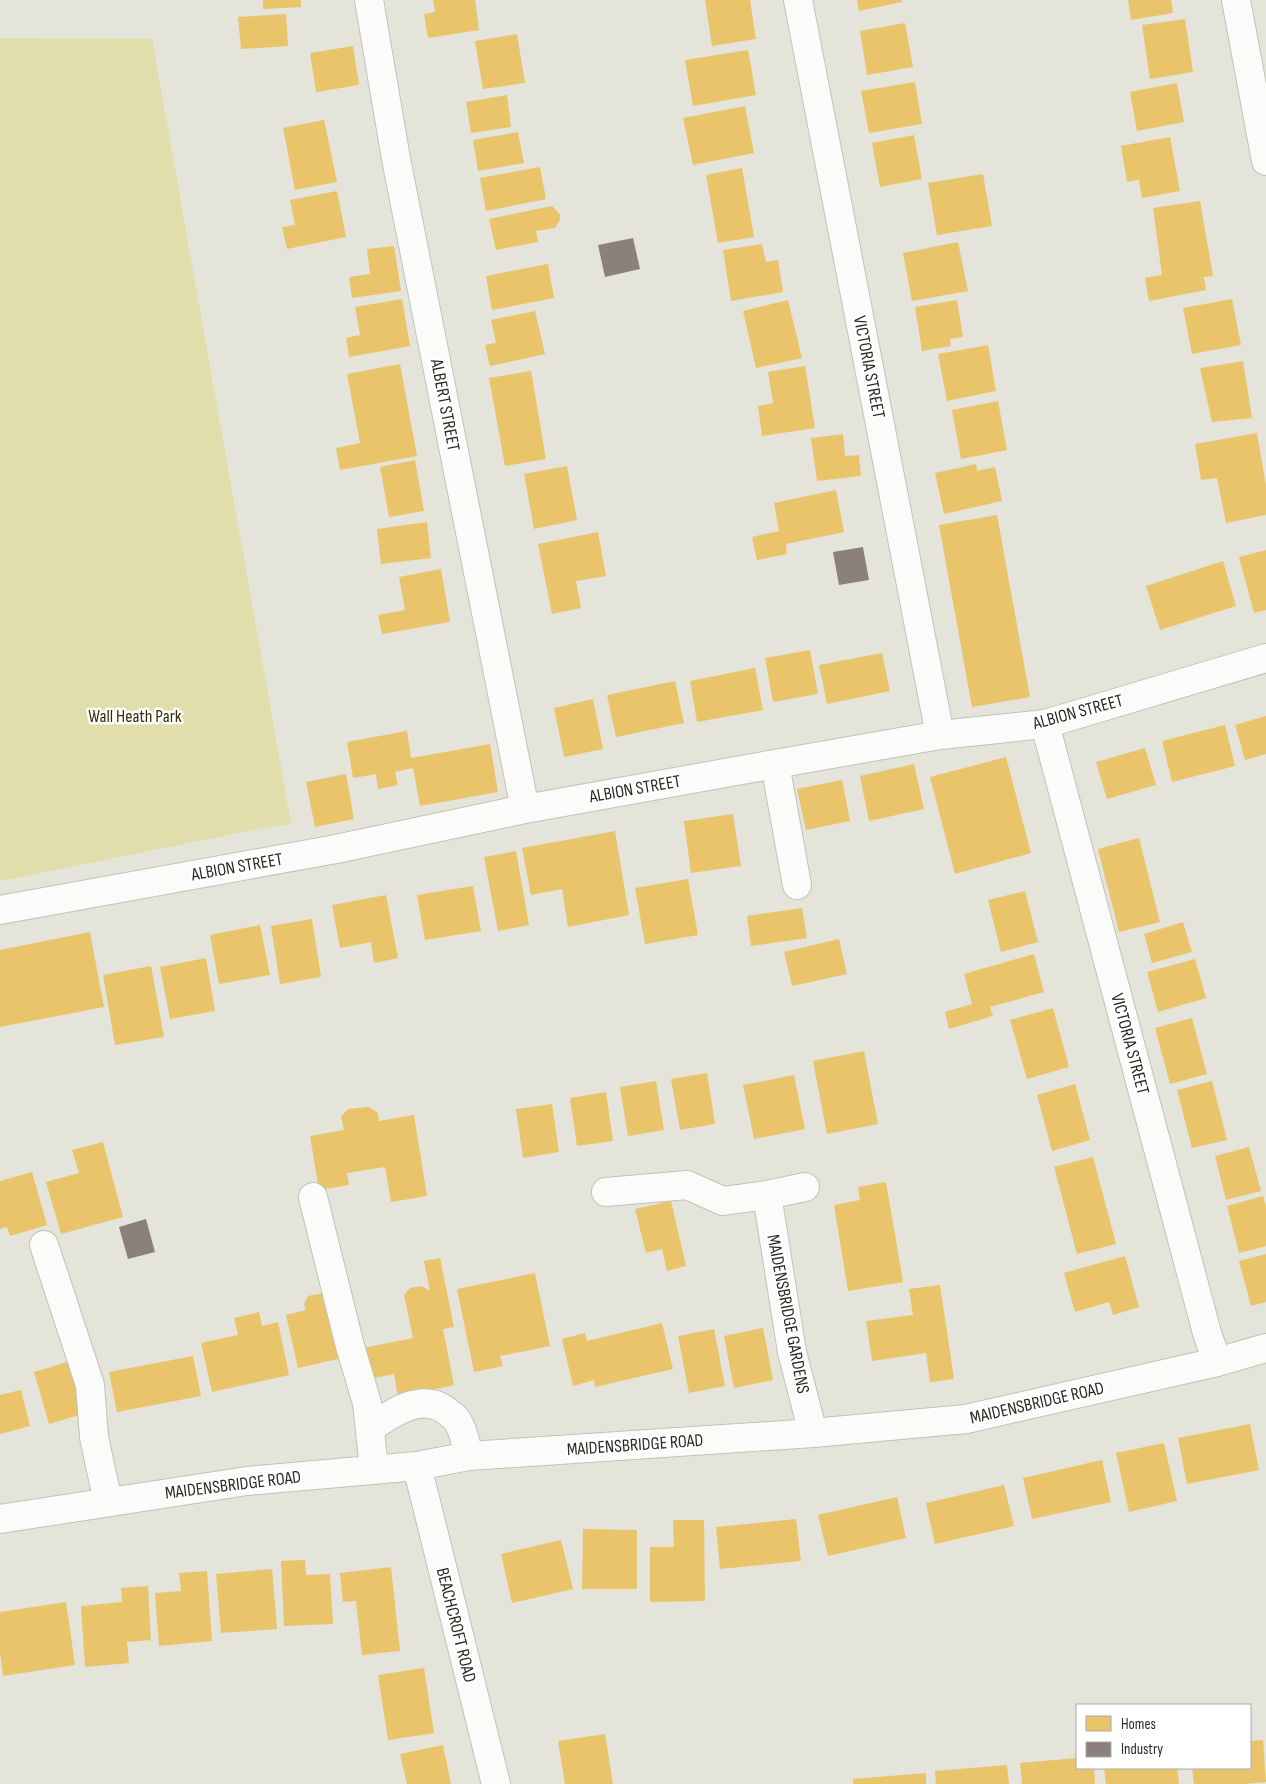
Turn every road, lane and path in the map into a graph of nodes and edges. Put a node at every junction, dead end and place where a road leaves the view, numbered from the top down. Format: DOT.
graph roads {
  1 [pos="369,0"];
  2 [pos="798,0"];
  3 [pos="1236,0"];
  4 [pos="1266,161"];
  5 [pos="1266,658"];
  6 [pos="1045,724"];
  7 [pos="940,735"];
  8 [pos="775,764"];
  9 [pos="525,809"];
  10 [pos="796,885"];
  11 [pos="0,910"];
  12 [pos="805,1188"];
  13 [pos="606,1192"];
  14 [pos="767,1194"];
  15 [pos="313,1197"];
  16 [pos="44,1245"];
  17 [pos="1266,1348"];
  18 [pos="1217,1362"];
  19 [pos="370,1429"];
  20 [pos="813,1433"];
  21 [pos="469,1456"];
  22 [pos="417,1466"];
  23 [pos="374,1469"];
  24 [pos="108,1502"];
  25 [pos="0,1519"];
  26 [pos="496,1784"];
  1 -- 9 [label="street, ALBERT STREET"];
  2 -- 7 [label="street, VICTORIA STREET"];
  3 -- 4 [label="street"];
  5 -- 6 [label="street, ALBION STREET"];
  6 -- 7 [label="street, ALBION STREET"];
  6 -- 18 [label="street, VICTORIA STREET"];
  7 -- 8 [label="street, ALBION STREET"];
  8 -- 9 [label="street, ALBION STREET"];
  8 -- 10 [label="street"];
  9 -- 11 [label="street, ALBION STREET"];
  12 -- 14 [label="street"];
  13 -- 14 [label="street"];
  14 -- 20 [label="street, MAIDENSBRIDGE GARDENS"];
  15 -- 19 [label="street"];
  16 -- 24 [label="street"];
  17 -- 18 [label="street, MAIDENSBRIDGE ROAD"];
  18 -- 20 [label="street, MAIDENSBRIDGE ROAD"];
  19 -- 21 [label="street"];
  19 -- 23 [label="street"];
  20 -- 21 [label="street, MAIDENSBRIDGE ROAD"];
  21 -- 22 [label="street, MAIDENSBRIDGE ROAD"];
  22 -- 23 [label="street, MAIDENSBRIDGE ROAD"];
  22 -- 26 [label="street, BEACHCROFT ROAD"];
  23 -- 24 [label="street, MAIDENSBRIDGE ROAD"];
  24 -- 25 [label="street, MAIDENSBRIDGE ROAD"];
}
